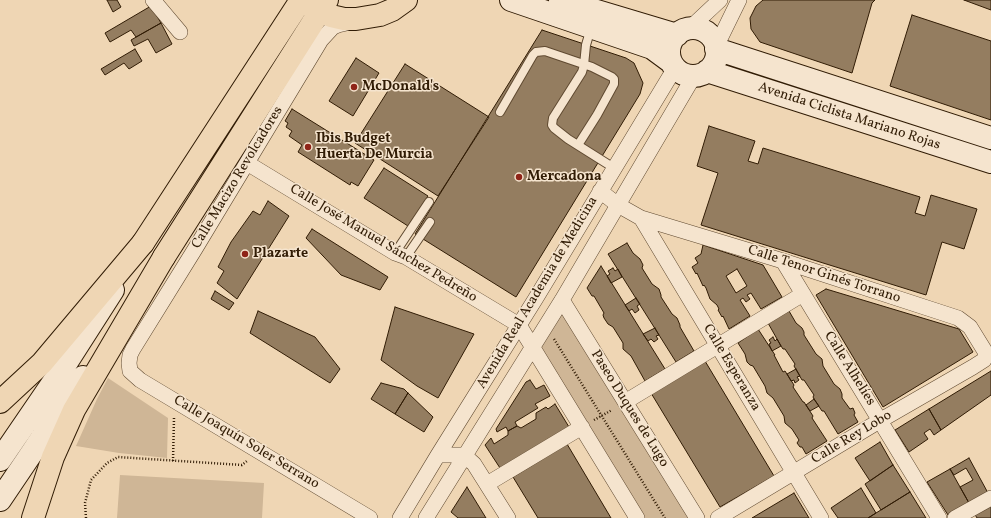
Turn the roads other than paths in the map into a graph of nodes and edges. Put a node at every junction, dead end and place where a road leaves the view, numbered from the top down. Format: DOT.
graph roads {
  1 [pos="153,0"];
  2 [pos="406,0"];
  3 [pos="511,0"];
  4 [pos="560,0"];
  5 [pos="720,0"];
  6 [pos="739,0"];
  7 [pos="313,3"];
  8 [pos="368,18"];
  9 [pos="592,27"];
  10 [pos="180,32"];
  11 [pos="683,32"];
  12 [pos="716,48"];
  13 [pos="584,65"];
  14 [pos="687,69"];
  15 [pos="500,112"];
  16 [pos="991,138"];
  17 [pos="578,145"];
  18 [pos="247,162"];
  19 [pos="991,162"];
  20 [pos="614,168"];
  21 [pos="600,191"];
  22 [pos="429,202"];
  23 [pos="618,205"];
  24 [pos="641,218"];
  25 [pos="430,222"];
  26 [pos="143,243"];
  27 [pos="401,255"];
  28 [pos="164,257"];
  29 [pos="783,261"];
  30 [pos="803,294"];
  31 [pos="536,298"];
  32 [pos="562,300"];
  33 [pos="519,325"];
  34 [pos="532,346"];
  35 [pos="718,346"];
  36 [pos="987,356"];
  37 [pos="129,363"];
  38 [pos="0,402"];
  39 [pos="625,402"];
  40 [pos="881,420"];
  41 [pos="582,427"];
  42 [pos="438,455"];
  43 [pos="464,455"];
  44 [pos="0,460"];
  45 [pos="794,472"];
  46 [pos="487,484"];
  47 [pos="991,498"];
  48 [pos="0,500"];
  49 [pos="33,518"];
  50 [pos="370,518"];
  51 [pos="400,518"];
  52 [pos="426,518"];
  53 [pos="508,518"];
  54 [pos="637,518"];
  55 [pos="697,518"];
  56 [pos="718,518"];
  57 [pos="821,518"];
  58 [pos="939,518"];
  59 [pos="955,518"];
  1 -- 10 [label="street"];
  2 -- 8 [label="main road"];
  3 -- 9 [label="main road, Avenida Ciclista Mariano Rojas"];
  4 -- 11 [label="main road"];
  5 -- 11 [label="street"];
  6 -- 12 [label="street"];
  7 -- 8 [label="main road"];
  7 -- 26 [label="main road"];
  7 -- 28 [label="main road"];
  8 -- 18 [label="street, Calle Macizo Revolcadores"];
  9 -- 13 [label="lane"];
  9 -- 14 [label="main road, Avenida Ciclista Mariano Rojas"];
  11 -- 12 [label="main road"];
  11 -- 14 [label="main road"];
  12 -- 14 [label="main road"];
  12 -- 16 [label="main road, Avenida Ciclista Mariano Rojas"];
  13 -- 15 [label="lane"];
  13 -- 17 [label="lane"];
  13 -- 17 [label="lane"];
  14 -- 19 [label="main road, Avenida Ciclista Mariano Rojas"];
  14 -- 20 [label="street, Avenida Real Academia de Medicina"];
  14 -- 23 [label="street, Avenida Real Academia de Medicina"];
  17 -- 20 [label="lane"];
  18 -- 27 [label="street, Calle José Manuel Sánchez Pedreño"];
  18 -- 37 [label="street, Calle Macizo Revolcadores"];
  20 -- 21 [label="street, Avenida Real Academia de Medicina"];
  21 -- 23 [label="street, Calle Tenor Ginés Torrano"];
  21 -- 31 [label="street, Avenida Real Academia de Medicina"];
  22 -- 27 [label="lane"];
  23 -- 24 [label="street, Calle Tenor Ginés Torrano"];
  23 -- 32 [label="street, Avenida Real Academia de Medicina"];
  24 -- 29 [label="street, Calle Tenor Ginés Torrano"];
  24 -- 35 [label="street, Calle Esperanza"];
  25 -- 27 [label="lane"];
  26 -- 38 [label="main road"];
  26 -- 44 [label="main road"];
  27 -- 33 [label="street, Calle José Manuel Sánchez Pedreño"];
  28 -- 48 [label="main road"];
  28 -- 49 [label="main road"];
  29 -- 30 [label="street, Calle Alhelíes"];
  29 -- 36 [label="street, Calle Tenor Ginés Torrano"];
  30 -- 35 [label="street"];
  30 -- 40 [label="street, Calle Alhelíes"];
  31 -- 32 [label="street"];
  31 -- 33 [label="street, Avenida Real Academia de Medicina"];
  32 -- 34 [label="street, Avenida Real Academia de Medicina"];
  32 -- 39 [label="street, Paseo Duques de Lugo"];
  33 -- 34 [label="street"];
  33 -- 42 [label="street, Avenida Real Academia de Medicina"];
  34 -- 41 [label="street"];
  34 -- 43 [label="street, Avenida Real Academia de Medicina"];
  35 -- 39 [label="street"];
  35 -- 45 [label="street, Calle Esperanza"];
  36 -- 40 [label="street, Calle Rey Lobo"];
  37 -- 50 [label="street, Calle Joaquín Soler Serrano"];
  39 -- 55 [label="street, Paseo Duques de Lugo"];
  40 -- 45 [label="street, Calle Rey Lobo"];
  40 -- 58 [label="street, Calle Alhelíes"];
  41 -- 46 [label="street"];
  41 -- 54 [label="street"];
  42 -- 43 [label="street"];
  42 -- 51 [label="street, Avenida Real Academia de Medicina"];
  43 -- 46 [label="street"];
  43 -- 52 [label="street, Avenida Real Academia de Medicina"];
  45 -- 56 [label="street, Calle Rey Lobo"];
  45 -- 57 [label="street, Calle Esperanza"];
  46 -- 53 [label="street"];
  47 -- 59 [label="street"];
}
